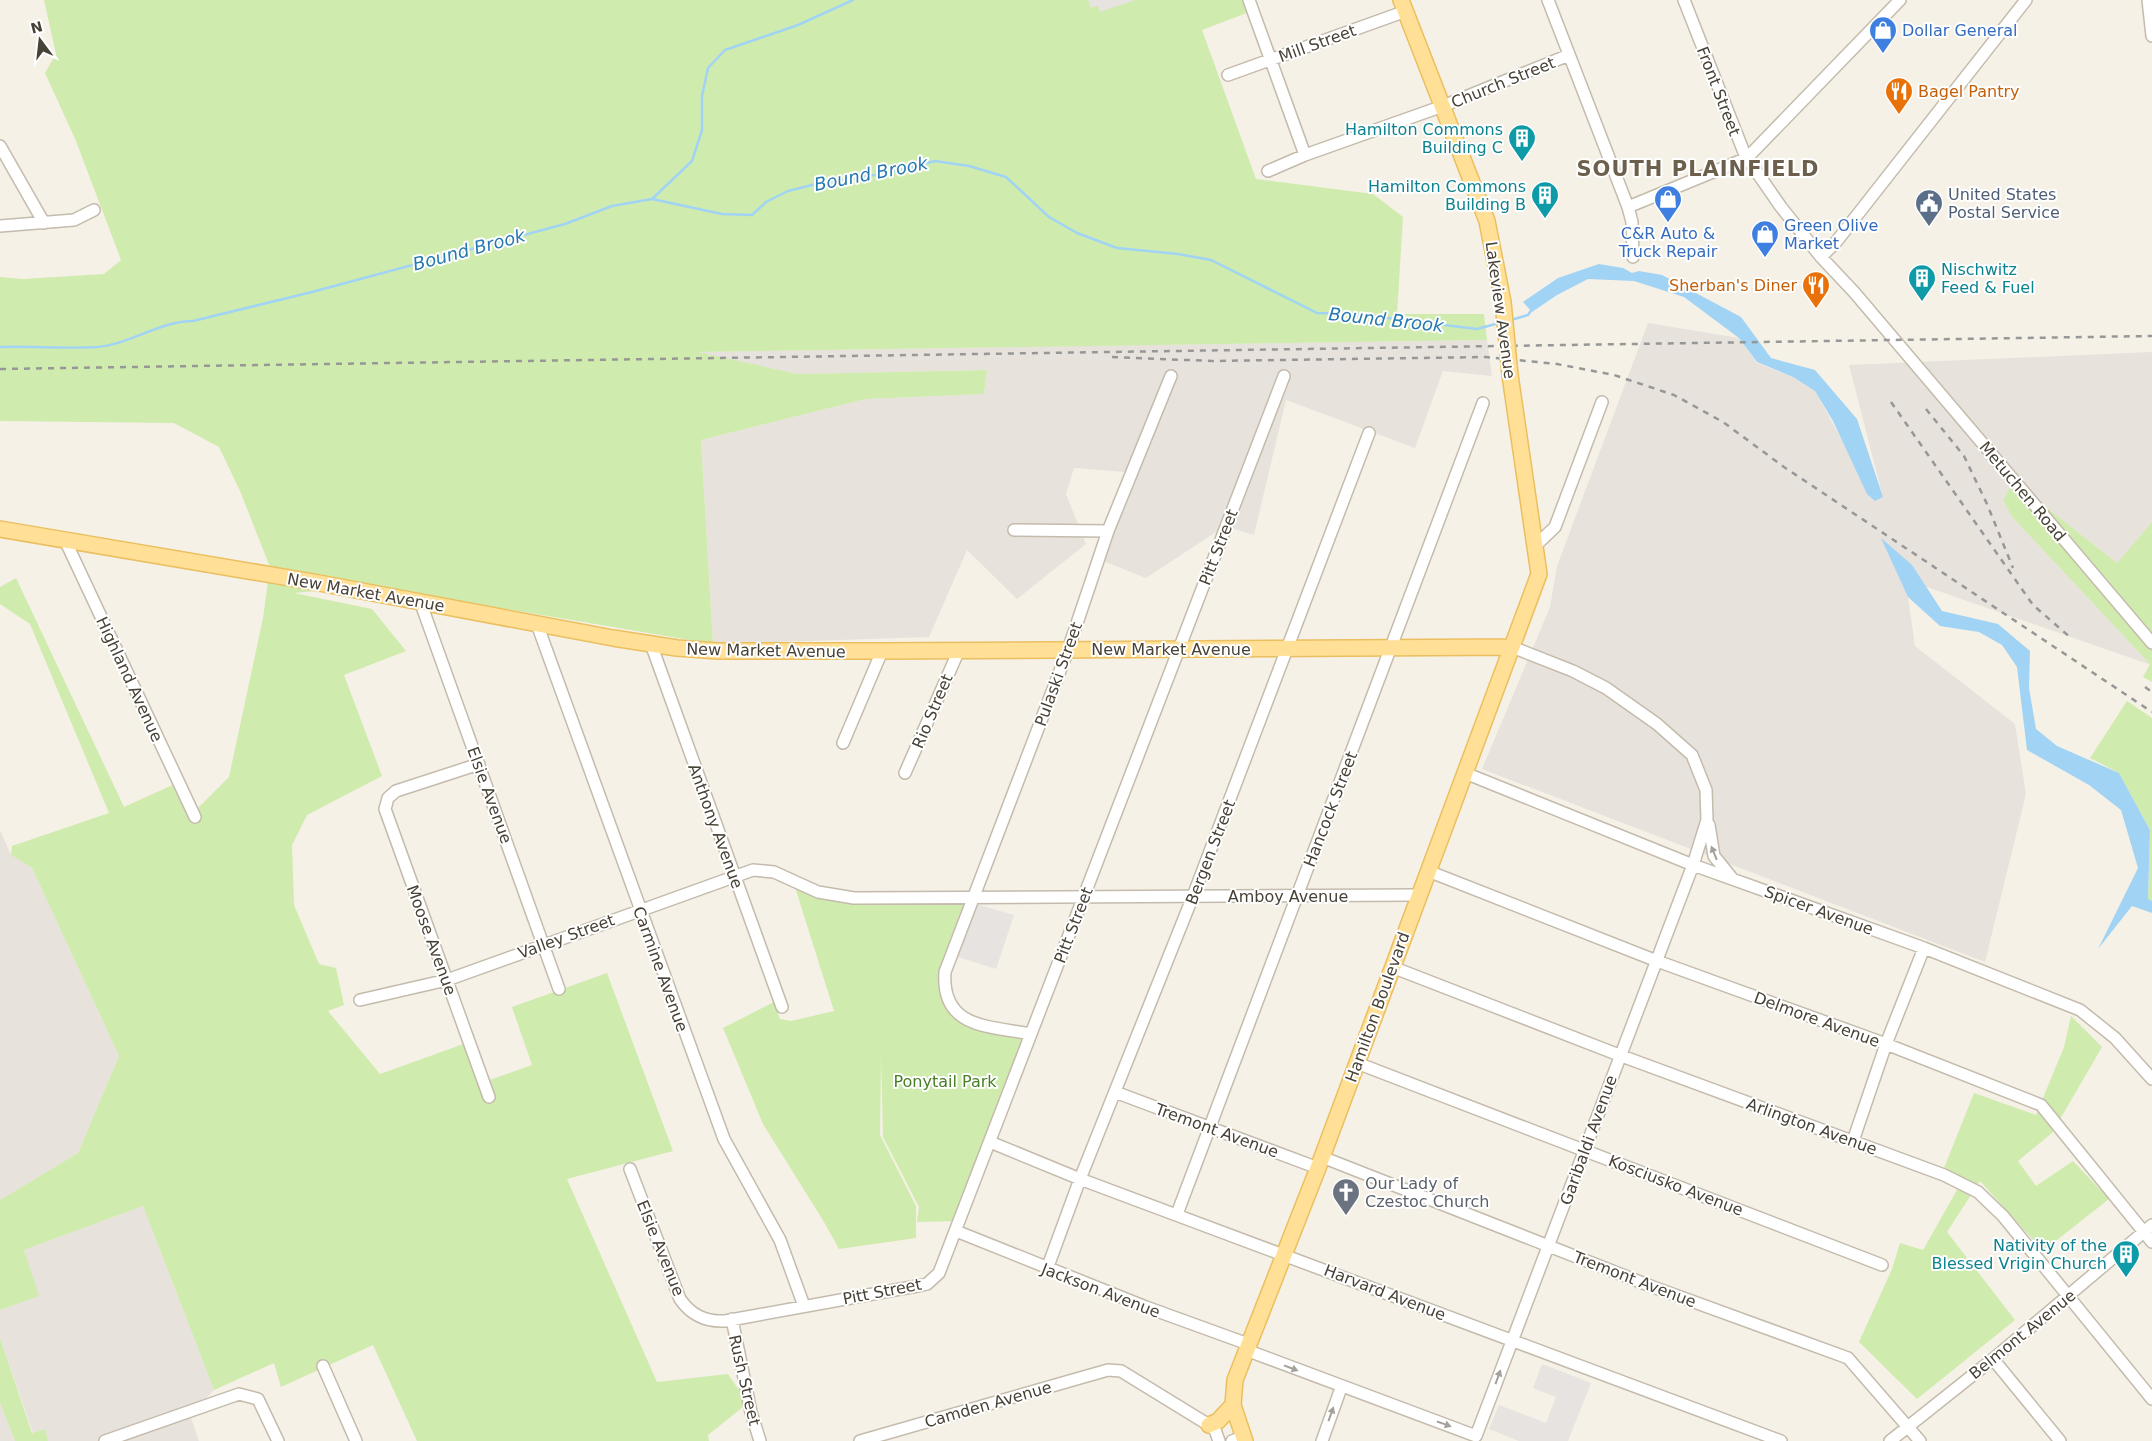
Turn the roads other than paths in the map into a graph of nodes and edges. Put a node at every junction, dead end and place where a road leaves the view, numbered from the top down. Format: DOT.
graph roads {
  1 [pos="1548,0"];
  2 [pos="1684,0"];
  3 [pos="1900,0"];
  4 [pos="2026,0"];
  5 [pos="2148,0"];
  6 [pos="1250,3"];
  7 [pos="1404,5"];
  8 [pos="2152,36"];
  9 [pos="1570,55"];
  10 [pos="1271,59"];
  11 [pos="1228,75"];
  12 [pos="1443,106"];
  13 [pos="0,146"];
  14 [pos="1305,155"];
  15 [pos="1747,158"];
  16 [pos="1268,171"];
  17 [pos="1628,207"];
  18 [pos="94,210"];
  19 [pos="44,223"];
  20 [pos="0,226"];
  21 [pos="1633,257"];
  22 [pos="1822,257"];
  23 [pos="1894,340"];
  24 [pos="1171,376"];
  25 [pos="1284,376"];
  26 [pos="1602,402"];
  27 [pos="1483,403"];
  28 [pos="1369,433"];
  29 [pos="0,529"];
  30 [pos="1014,530"];
  31 [pos="1108,531"];
  32 [pos="65,540"];
  33 [pos="1535,546"];
  34 [pos="1539,574"];
  35 [pos="420,601"];
  36 [pos="537,624"];
  37 [pos="2152,643"];
  38 [pos="651,644"];
  39 [pos="1391,647"];
  40 [pos="1512,647"];
  41 [pos="1287,648"];
  42 [pos="1179,649"];
  43 [pos="959,650"];
  44 [pos="1068,650"];
  45 [pos="882,651"];
  46 [pos="843,743"];
  47 [pos="478,764"];
  48 [pos="905,772"];
  49 [pos="1465,773"];
  50 [pos="195,817"];
  51 [pos="1707,820"];
  52 [pos="1694,865"];
  53 [pos="1428,870"];
  54 [pos="734,875"];
  55 [pos="1734,880"];
  56 [pos="1419,895"];
  57 [pos="1193,896"];
  58 [pos="1297,896"];
  59 [pos="974,897"];
  60 [pos="1084,897"];
  61 [pos="886,898"];
  62 [pos="640,910"];
  63 [pos="543,945"];
  64 [pos="1924,948"];
  65 [pos="1657,961"];
  66 [pos="1392,967"];
  67 [pos="447,980"];
  68 [pos="559,989"];
  69 [pos="360,1000"];
  70 [pos="782,1007"];
  71 [pos="1032,1034"];
  72 [pos="1886,1044"];
  73 [pos="1619,1056"];
  74 [pos="1357,1062"];
  75 [pos="2152,1079"];
  76 [pos="1115,1092"];
  77 [pos="489,1097"];
  78 [pos="1210,1126"];
  79 [pos="1853,1141"];
  80 [pos="990,1142"];
  81 [pos="1585,1149"];
  82 [pos="1320,1162"];
  83 [pos="630,1169"];
  84 [pos="1080,1178"];
  85 [pos="1177,1214"];
  86 [pos="2148,1229"];
  87 [pos="956,1231"];
  88 [pos="2152,1242"];
  89 [pos="1548,1246"];
  90 [pos="1283,1254"];
  91 [pos="1882,1265"];
  92 [pos="1047,1269"];
  93 [pos="2069,1296"];
  94 [pos="804,1306"];
  95 [pos="732,1319"];
  96 [pos="1511,1340"];
  97 [pos="1247,1347"];
  98 [pos="1993,1360"];
  99 [pos="323,1366"];
  100 [pos="1341,1388"];
  101 [pos="2152,1399"];
  102 [pos="1233,1404"];
  103 [pos="1484,1415"];
  104 [pos="1210,1425"];
  105 [pos="1908,1426"];
  106 [pos="1240,1440"];
  107 [pos="105,1441"];
  108 [pos="278,1441"];
  109 [pos="356,1441"];
  110 [pos="760,1441"];
  111 [pos="860,1441"];
  112 [pos="1219,1441"];
  113 [pos="1322,1441"];
  114 [pos="1780,1441"];
  115 [pos="1890,1441"];
  116 [pos="1920,1441"];
  117 [pos="2060,1441"];
  1 -- 9 [label="street"];
  2 -- 15 [label="street, Front Street"];
  3 -- 15 [label="street"];
  4 -- 22 [label="street"];
  5 -- 8 [label="street"];
  6 -- 10 [label="street"];
  7 -- 10 [label="street, Mill Street"];
  7 -- 12 [label="main road, Lakeview Avenue"];
  9 -- 12 [label="street, Church Street"];
  9 -- 17 [label="street"];
  10 -- 11 [label="street, Mill Street"];
  10 -- 14 [label="street"];
  12 -- 14 [label="street, Church Street"];
  12 -- 33 [label="main road, Lakeview Avenue, bridge"];
  13 -- 19 [label="street"];
  14 -- 16 [label="street, Church Street"];
  15 -- 17 [label="street"];
  15 -- 22 [label="street, Front Street"];
  17 -- 21 [label="street"];
  18 -- 19 [label="street"];
  19 -- 20 [label="street"];
  22 -- 23 [label="street, Front Street"];
  23 -- 37 [label="street, Metuchen Road"];
  24 -- 31 [label="street, Pulaski Street"];
  25 -- 42 [label="street, Pitt Street"];
  26 -- 33 [label="street"];
  27 -- 39 [label="street, Hancock Street"];
  28 -- 41 [label="street, Bergen Street"];
  29 -- 32 [label="main road, New Market Avenue"];
  30 -- 31 [label="street"];
  31 -- 44 [label="street, Pulaski Street"];
  32 -- 35 [label="main road, New Market Avenue"];
  32 -- 50 [label="street, Highland Avenue"];
  33 -- 34 [label="main road, Lakeview Avenue"];
  34 -- 40 [label="main road, Hamilton Boulevard"];
  35 -- 36 [label="main road, New Market Avenue"];
  35 -- 47 [label="street, Elsie Avenue"];
  36 -- 38 [label="main road, New Market Avenue"];
  36 -- 62 [label="street, Carmine Avenue"];
  38 -- 45 [label="main road, New Market Avenue"];
  38 -- 54 [label="street, Anthony Avenue"];
  39 -- 40 [label="main road, New Market Avenue"];
  39 -- 41 [label="main road, New Market Avenue"];
  39 -- 58 [label="street, Hancock Street"];
  40 -- 49 [label="main road, Hamilton Boulevard"];
  40 -- 51 [label="street"];
  41 -- 42 [label="main road, New Market Avenue"];
  41 -- 57 [label="street, Bergen Street"];
  42 -- 44 [label="main road, New Market Avenue"];
  42 -- 60 [label="street, Pitt Street"];
  43 -- 44 [label="main road, New Market Avenue"];
  43 -- 45 [label="main road, New Market Avenue"];
  43 -- 48 [label="street, Rio Street"];
  44 -- 59 [label="street, Pulaski Street"];
  45 -- 46 [label="street"];
  47 -- 63 [label="street, Elsie Avenue"];
  47 -- 67 [label="street, Moose Avenue"];
  49 -- 52 [label="street, Spicer Avenue"];
  49 -- 53 [label="main road, Hamilton Boulevard"];
  51 -- 52 [label="street, Garibaldi Avenue"];
  55 -- 51 [label="street, one-way"];
  52 -- 55 [label="street, Spicer Avenue"];
  52 -- 65 [label="street, Garibaldi Avenue"];
  53 -- 56 [label="main road, Hamilton Boulevard"];
  53 -- 65 [label="street, Delmore Avenue"];
  54 -- 61 [label="street, Valley Street"];
  54 -- 62 [label="street, Valley Street"];
  54 -- 70 [label="street, Anthony Avenue"];
  55 -- 64 [label="street, Spicer Avenue"];
  56 -- 58 [label="street, Amboy Avenue"];
  56 -- 66 [label="main road, Hamilton Boulevard"];
  57 -- 58 [label="street, Amboy Avenue"];
  57 -- 60 [label="street, Amboy Avenue"];
  57 -- 76 [label="street, Bergen Street"];
  58 -- 78 [label="street, Hancock Street"];
  59 -- 60 [label="street, Amboy Avenue"];
  59 -- 61 [label="street, Amboy Avenue"];
  59 -- 71 [label="street, Pulaski Street"];
  60 -- 71 [label="street, Pitt Street"];
  62 -- 63 [label="street, Valley Street"];
  62 -- 94 [label="street, Carmine Avenue"];
  63 -- 67 [label="street, Valley Street"];
  63 -- 68 [label="street, Elsie Avenue"];
  64 -- 72 [label="street"];
  64 -- 75 [label="street, Spicer Avenue"];
  65 -- 72 [label="street, Delmore Avenue"];
  65 -- 73 [label="street, Garibaldi Avenue"];
  66 -- 73 [label="street, Arlington Avenue"];
  66 -- 74 [label="main road, Hamilton Boulevard"];
  67 -- 69 [label="street, Valley Street"];
  67 -- 77 [label="street, Moose Avenue"];
  71 -- 80 [label="street, Pitt Street"];
  72 -- 79 [label="street"];
  72 -- 86 [label="street, Delmore Avenue"];
  73 -- 79 [label="street, Arlington Avenue"];
  73 -- 81 [label="street, Garibaldi Avenue"];
  74 -- 81 [label="street, Kosciusko Avenue"];
  74 -- 82 [label="main road, Hamilton Boulevard"];
  76 -- 78 [label="street, Tremont Avenue"];
  76 -- 84 [label="street, Bergen Street"];
  78 -- 82 [label="street, Tremont Avenue"];
  78 -- 85 [label="street, Hancock Street"];
  79 -- 93 [label="street, Arlington Avenue"];
  80 -- 84 [label="street, Harvard Avenue"];
  80 -- 87 [label="street, Pitt Street"];
  81 -- 89 [label="street, Garibaldi Avenue"];
  81 -- 91 [label="street, Kosciusko Avenue"];
  82 -- 89 [label="street, Tremont Avenue"];
  82 -- 90 [label="main road, Hamilton Boulevard"];
  83 -- 95 [label="street, Elsie Avenue"];
  84 -- 85 [label="street, Harvard Avenue"];
  84 -- 92 [label="street, Bergen Street"];
  85 -- 90 [label="street, Harvard Avenue"];
  86 -- 88 [label="street, Delmore Avenue"];
  86 -- 93 [label="street, Belmont Avenue"];
  87 -- 92 [label="street, Jackson Avenue"];
  87 -- 94 [label="street, Pitt Street"];
  89 -- 96 [label="street, Garibaldi Avenue"];
  89 -- 105 [label="street, Tremont Avenue"];
  90 -- 96 [label="street, Harvard Avenue"];
  90 -- 97 [label="main road, Hamilton Boulevard"];
  92 -- 97 [label="street, Jackson Avenue"];
  93 -- 98 [label="street, Belmont Avenue"];
  93 -- 101 [label="street, Arlington Avenue"];
  94 -- 95 [label="street, Pitt Street"];
  95 -- 110 [label="street, Rush Street"];
  103 -- 96 [label="street, Garibaldi Avenue, one-way"];
  96 -- 114 [label="street, Harvard Avenue"];
  97 -- 100 [label="street, Jackson Avenue, one-way"];
  97 -- 102 [label="main road, Hamilton Boulevard"];
  98 -- 105 [label="street, Belmont Avenue"];
  98 -- 117 [label="street"];
  99 -- 109 [label="street"];
  100 -- 103 [label="street, Jackson Avenue, one-way"];
  113 -- 100 [label="street, one-way"];
  102 -- 104 [label="main road"];
  102 -- 106 [label="main road, Hamilton Boulevard"];
  104 -- 111 [label="street, Camden Avenue"];
  104 -- 112 [label="street"];
  105 -- 115 [label="street, Belmont Avenue"];
  105 -- 116 [label="street, Tremont Avenue"];
  107 -- 108 [label="street"];
}
